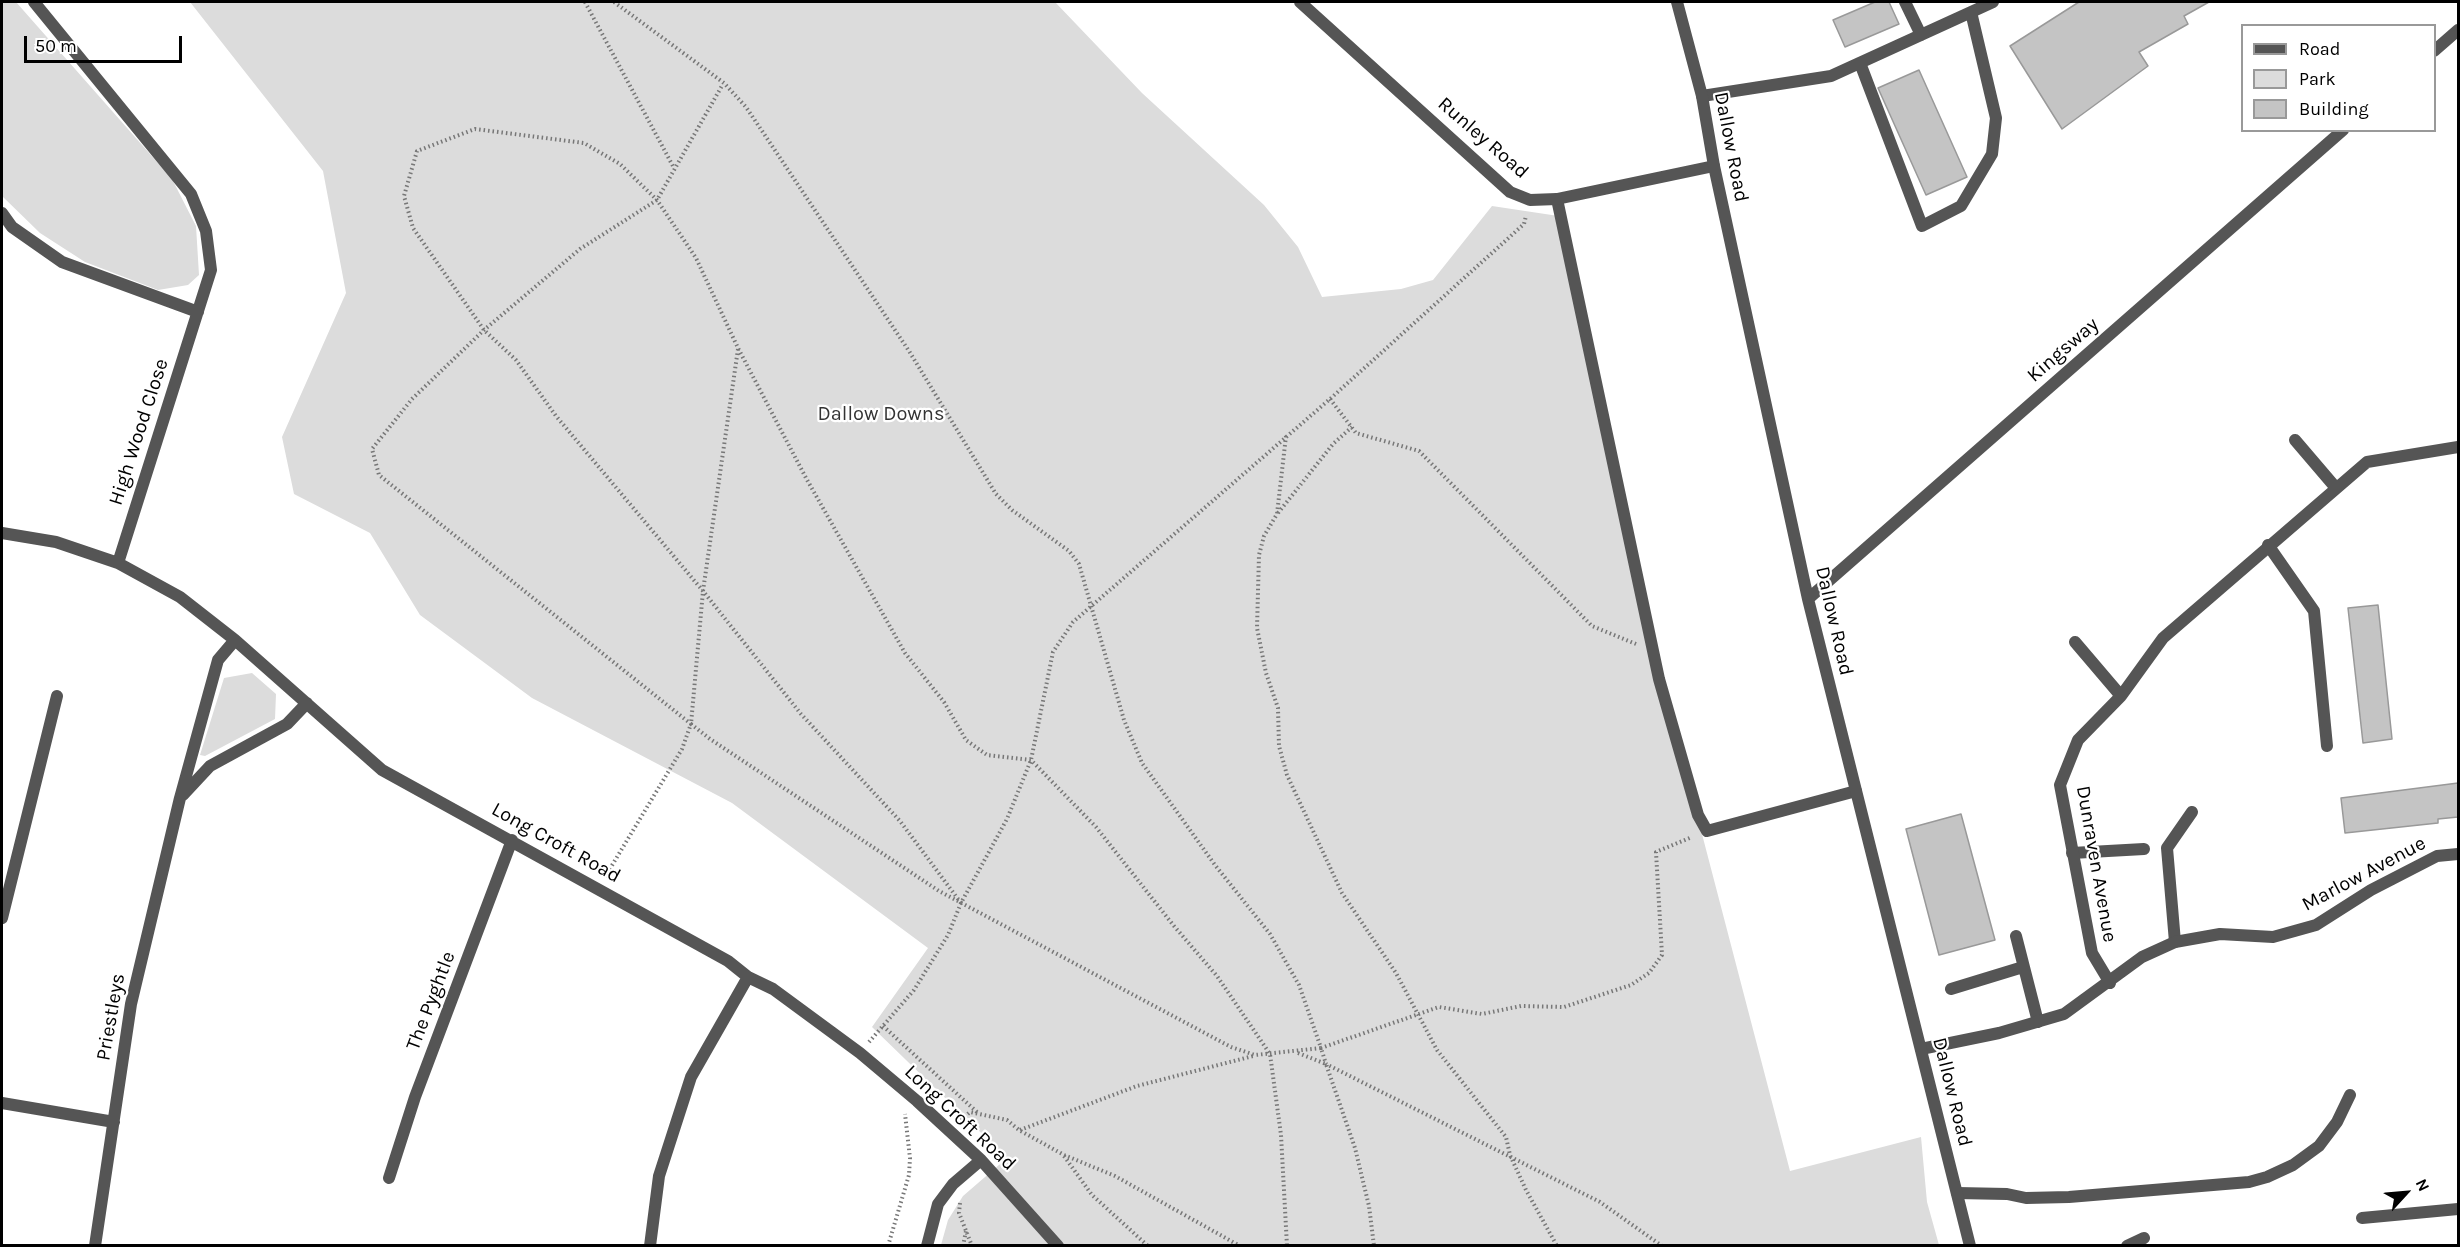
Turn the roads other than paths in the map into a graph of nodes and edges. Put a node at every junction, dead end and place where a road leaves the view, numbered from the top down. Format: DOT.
graph roads {
  1 [pos="34,2"];
  2 [pos="1300,2"];
  3 [pos="1677,2"];
  4 [pos="1905,2"];
  5 [pos="1994,2"];
  6 [pos="1971,12"];
  7 [pos="2458,30"];
  8 [pos="1921,34"];
  9 [pos="2436,49"];
  10 [pos="1860,63"];
  11 [pos="1701,96"];
  12 [pos="2341,132"];
  13 [pos="1714,166"];
  14 [pos="1557,199"];
  15 [pos="2,213"];
  16 [pos="198,312"];
  17 [pos="2295,440"];
  18 [pos="2458,447"];
  19 [pos="2336,488"];
  20 [pos="2,533"];
  21 [pos="2268,545"];
  22 [pos="118,563"];
  23 [pos="1808,598"];
  24 [pos="235,640"];
  25 [pos="2074,642"];
  26 [pos="57,696"];
  27 [pos="2121,696"];
  28 [pos="307,704"];
  29 [pos="2327,746"];
  30 [pos="1856,791"];
  31 [pos="180,798"];
  32 [pos="2192,812"];
  33 [pos="512,840"];
  34 [pos="2144,849"];
  35 [pos="2072,854"];
  36 [pos="2458,854"];
  37 [pos="2,918"];
  38 [pos="2016,936"];
  39 [pos="2175,942"];
  40 [pos="2023,967"];
  41 [pos="748,977"];
  42 [pos="2110,983"];
  43 [pos="1951,989"];
  44 [pos="2038,1022"];
  45 [pos="1921,1049"];
  46 [pos="2350,1095"];
  47 [pos="2,1103"];
  48 [pos="114,1122"];
  49 [pos="981,1160"];
  50 [pos="389,1178"];
  51 [pos="1956,1193"];
  52 [pos="2458,1209"];
  53 [pos="2362,1218"];
  54 [pos="2144,1238"];
  55 [pos="95,1245"];
  56 [pos="650,1245"];
  57 [pos="927,1245"];
  58 [pos="1058,1245"];
  59 [pos="1970,1245"];
  60 [pos="2127,1245"];
  1 -- 16 [label="street, High Wood Close"];
  2 -- 14 [label="street, Runley Road"];
  3 -- 11 [label="street, Dallow Road"];
  4 -- 8 [label="street"];
  5 -- 6 [label="street"];
  6 -- 8 [label="street"];
  6 -- 10 [label="street"];
  7 -- 9 [label="street"];
  8 -- 10 [label="street"];
  10 -- 11 [label="street"];
  11 -- 13 [label="street, Dallow Road"];
  12 -- 23 [label="street, Kingsway"];
  13 -- 14 [label="street, Runley Road"];
  13 -- 23 [label="street, Dallow Road"];
  14 -- 30 [label="street"];
  15 -- 16 [label="street"];
  16 -- 22 [label="street, High Wood Close"];
  17 -- 19 [label="street"];
  18 -- 19 [label="street, Dunraven Avenue"];
  19 -- 21 [label="street, Dunraven Avenue"];
  20 -- 22 [label="street, Long Croft Road"];
  21 -- 27 [label="street, Dunraven Avenue"];
  21 -- 29 [label="street"];
  22 -- 24 [label="street, Long Croft Road"];
  23 -- 30 [label="street, Dallow Road"];
  24 -- 28 [label="street, Long Croft Road"];
  24 -- 31 [label="street, Priestleys"];
  25 -- 27 [label="street"];
  26 -- 37 [label="street"];
  27 -- 35 [label="street, Dunraven Avenue"];
  28 -- 31 [label="street, Priestleys"];
  28 -- 33 [label="street, Long Croft Road"];
  30 -- 45 [label="street, Dallow Road"];
  31 -- 48 [label="street, Priestleys"];
  32 -- 39 [label="street"];
  33 -- 41 [label="street, Long Croft Road"];
  33 -- 50 [label="street, The Pyghtle"];
  34 -- 35 [label="street"];
  35 -- 42 [label="street, Dunraven Avenue"];
  36 -- 39 [label="street, Marlow Avenue"];
  38 -- 40 [label="street"];
  39 -- 42 [label="street, Marlow Avenue"];
  40 -- 43 [label="street"];
  40 -- 44 [label="street"];
  41 -- 49 [label="street, Long Croft Road"];
  41 -- 56 [label="street"];
  42 -- 44 [label="street, Marlow Avenue"];
  44 -- 45 [label="street, Marlow Avenue"];
  45 -- 51 [label="street, Dallow Road"];
  46 -- 51 [label="street"];
  47 -- 48 [label="street"];
  48 -- 55 [label="street, Priestleys"];
  49 -- 57 [label="street"];
  49 -- 58 [label="street, Long Croft Road"];
  51 -- 59 [label="street, Dallow Road"];
  52 -- 53 [label="street"];
  54 -- 60 [label="street"];
}
